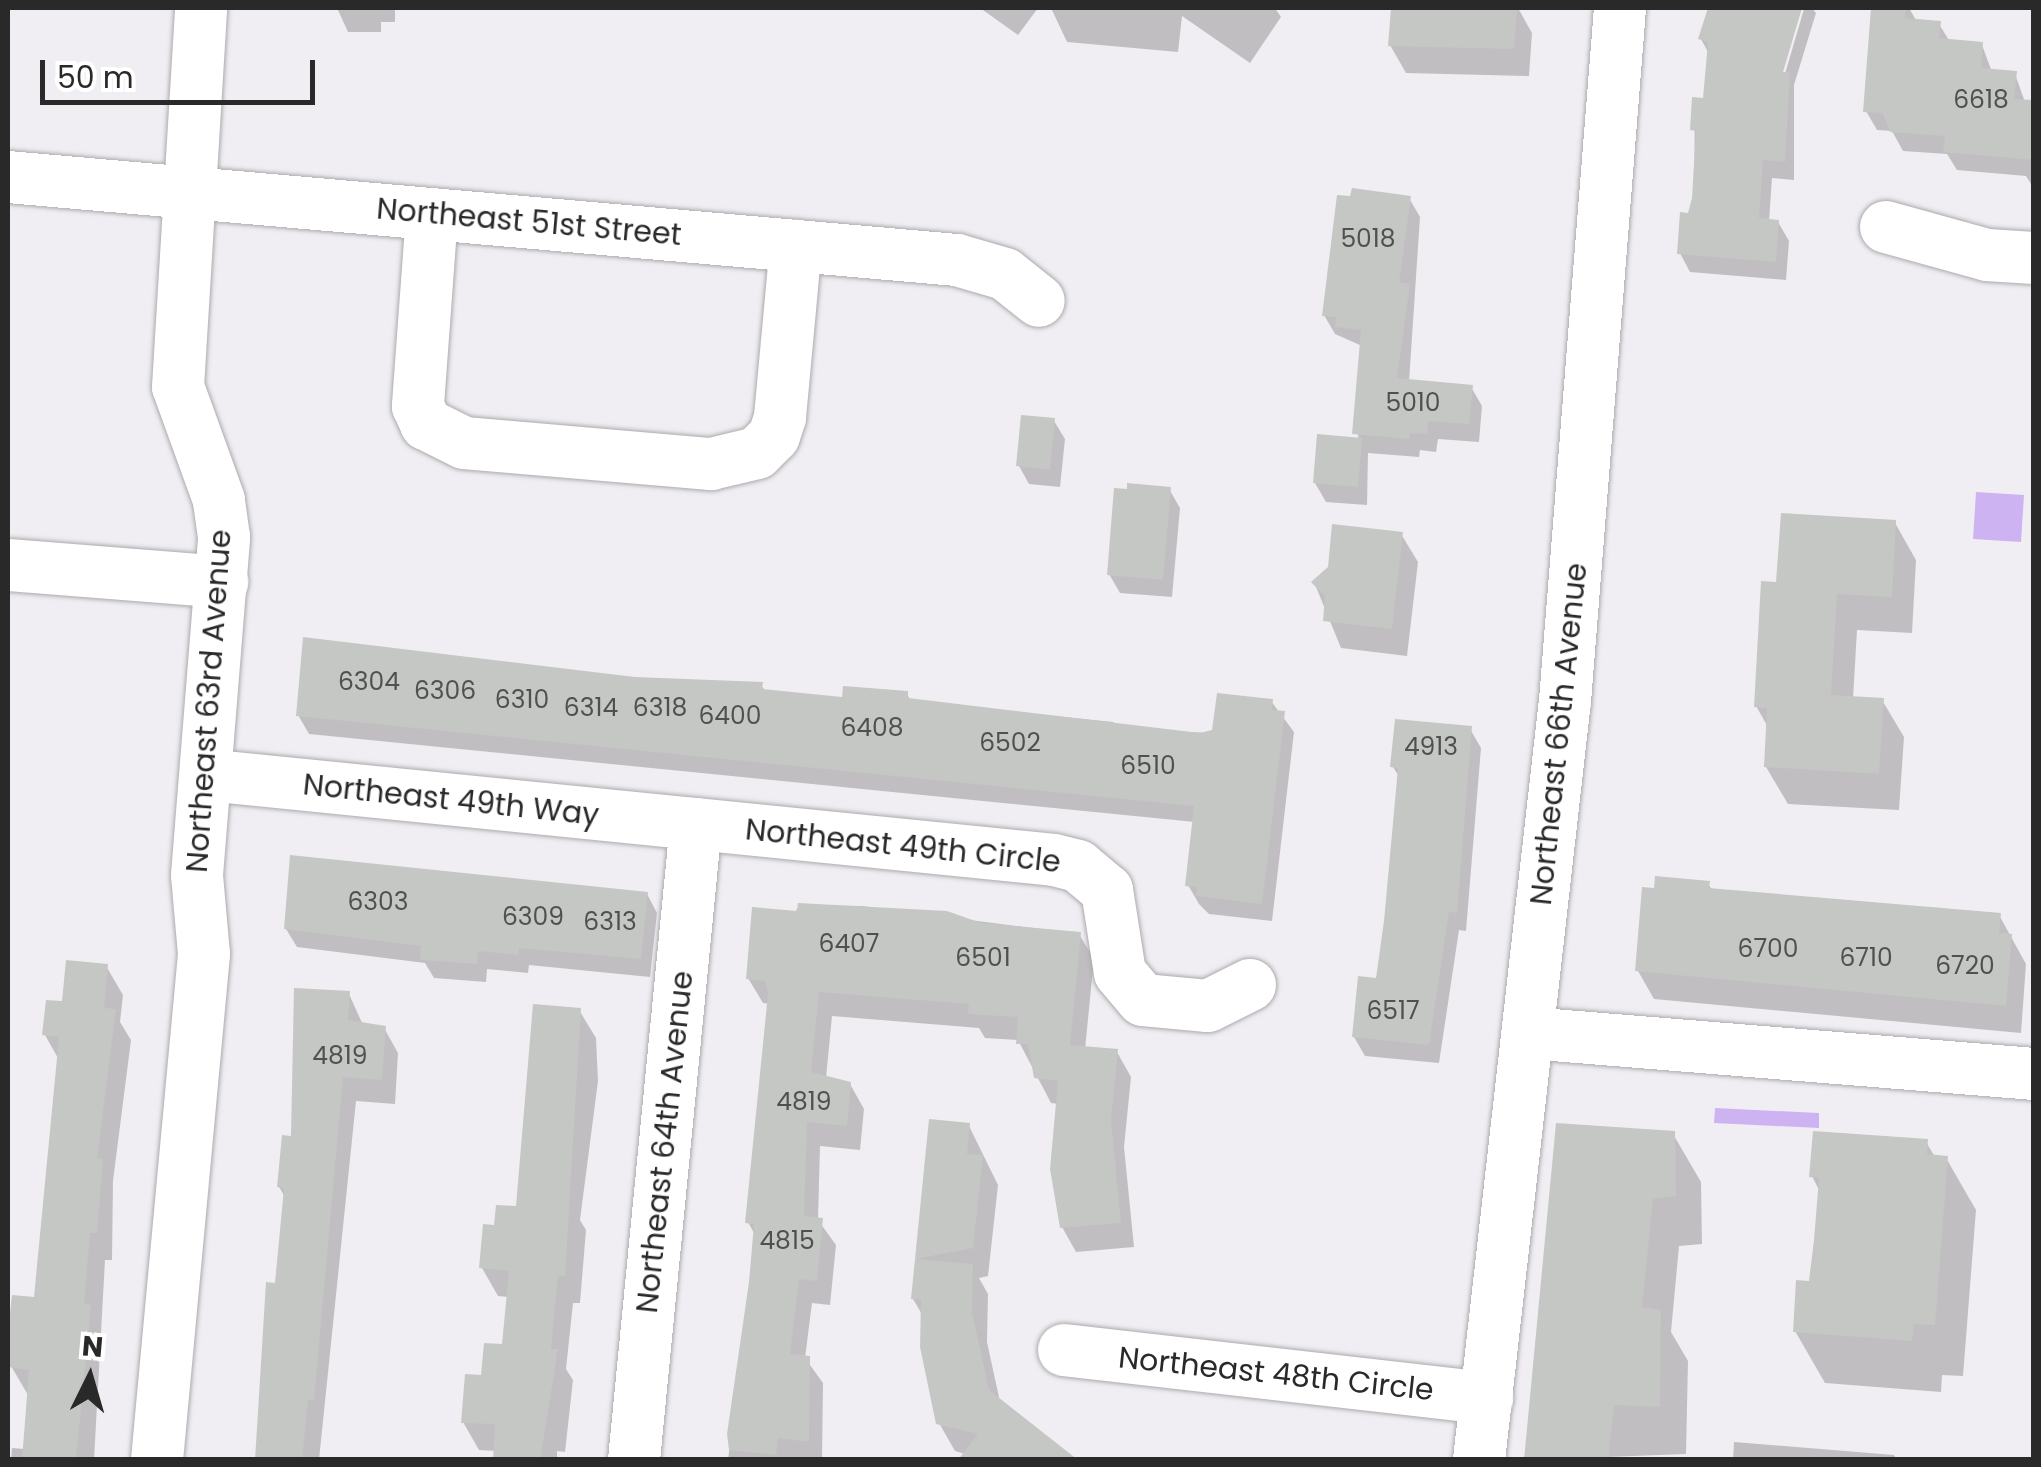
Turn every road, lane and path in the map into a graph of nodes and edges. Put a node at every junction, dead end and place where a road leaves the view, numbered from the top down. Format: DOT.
graph roads {
  1 [pos="201,8"];
  2 [pos="1620,8"];
  3 [pos="8,177"];
  4 [pos="188,192"];
  5 [pos="432,214"];
  6 [pos="1886,228"];
  7 [pos="796,246"];
  8 [pos="2034,258"];
  9 [pos="1039,301"];
  10 [pos="8,566"];
  11 [pos="222,582"];
  12 [pos="206,775"];
  13 [pos="696,824"];
  14 [pos="1250,984"];
  15 [pos="1528,1033"];
  16 [pos="2034,1074"];
  17 [pos="1064,1350"];
  18 [pos="1487,1398"];
  19 [pos="156,1460"];
  20 [pos="634,1460"];
  21 [pos="1479,1460"];
  1 -- 4 [label="street, Northeast 63rd Avenue"];
  2 -- 15 [label="street, Northeast 66th Avenue"];
  3 -- 4 [label="street, Northeast 51st Street"];
  4 -- 5 [label="street, Northeast 51st Street"];
  4 -- 11 [label="street, Northeast 63rd Avenue"];
  5 -- 7 [label="street, Northeast 51st Street"];
  5 -- 7 [label="street"];
  6 -- 8 [label="street"];
  7 -- 9 [label="street, Northeast 51st Street"];
  10 -- 11 [label="street"];
  11 -- 12 [label="street, Northeast 63rd Avenue"];
  12 -- 13 [label="street, Northeast 49th Way"];
  12 -- 19 [label="street, Northeast 63rd Avenue"];
  13 -- 14 [label="street, Northeast 49th Circle"];
  13 -- 20 [label="street, Northeast 64th Avenue"];
  15 -- 16 [label="street"];
  15 -- 18 [label="street, Northeast 66th Avenue"];
  17 -- 18 [label="street, Northeast 48th Circle"];
  18 -- 21 [label="street, Northeast 66th Avenue"];
}
